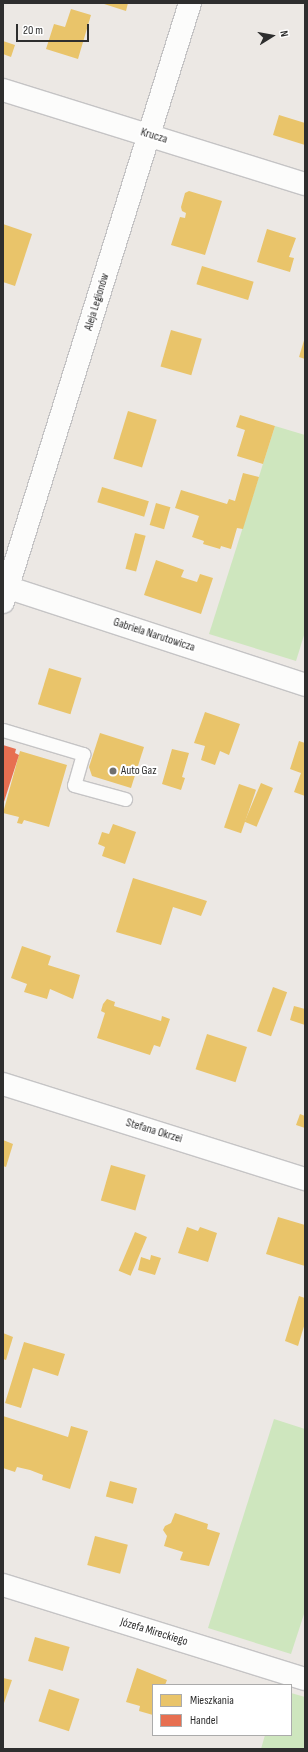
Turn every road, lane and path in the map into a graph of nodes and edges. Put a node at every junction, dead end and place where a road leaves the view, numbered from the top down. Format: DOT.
graph roads {
  1 [pos="190,3"];
  2 [pos="3,90"];
  3 [pos="150,134"];
  4 [pos="305,184"];
  5 [pos="4,592"];
  6 [pos="305,685"];
  7 [pos="3,730"];
  8 [pos="125,799"];
  9 [pos="3,1084"];
  10 [pos="305,1179"];
  11 [pos="3,1586"];
  12 [pos="305,1679"];
  1 -- 3 [label="street, Aleja Legionów"];
  2 -- 3 [label="street, Krucza"];
  3 -- 4 [label="street, Krucza"];
  3 -- 5 [label="street, Aleja Legionów"];
  5 -- 6 [label="street, Gabriela Narutowicza"];
  7 -- 8 [label="lane"];
  9 -- 10 [label="street, Stefana Okrzei"];
  11 -- 12 [label="street, Józefa Mireckiego"];
}
